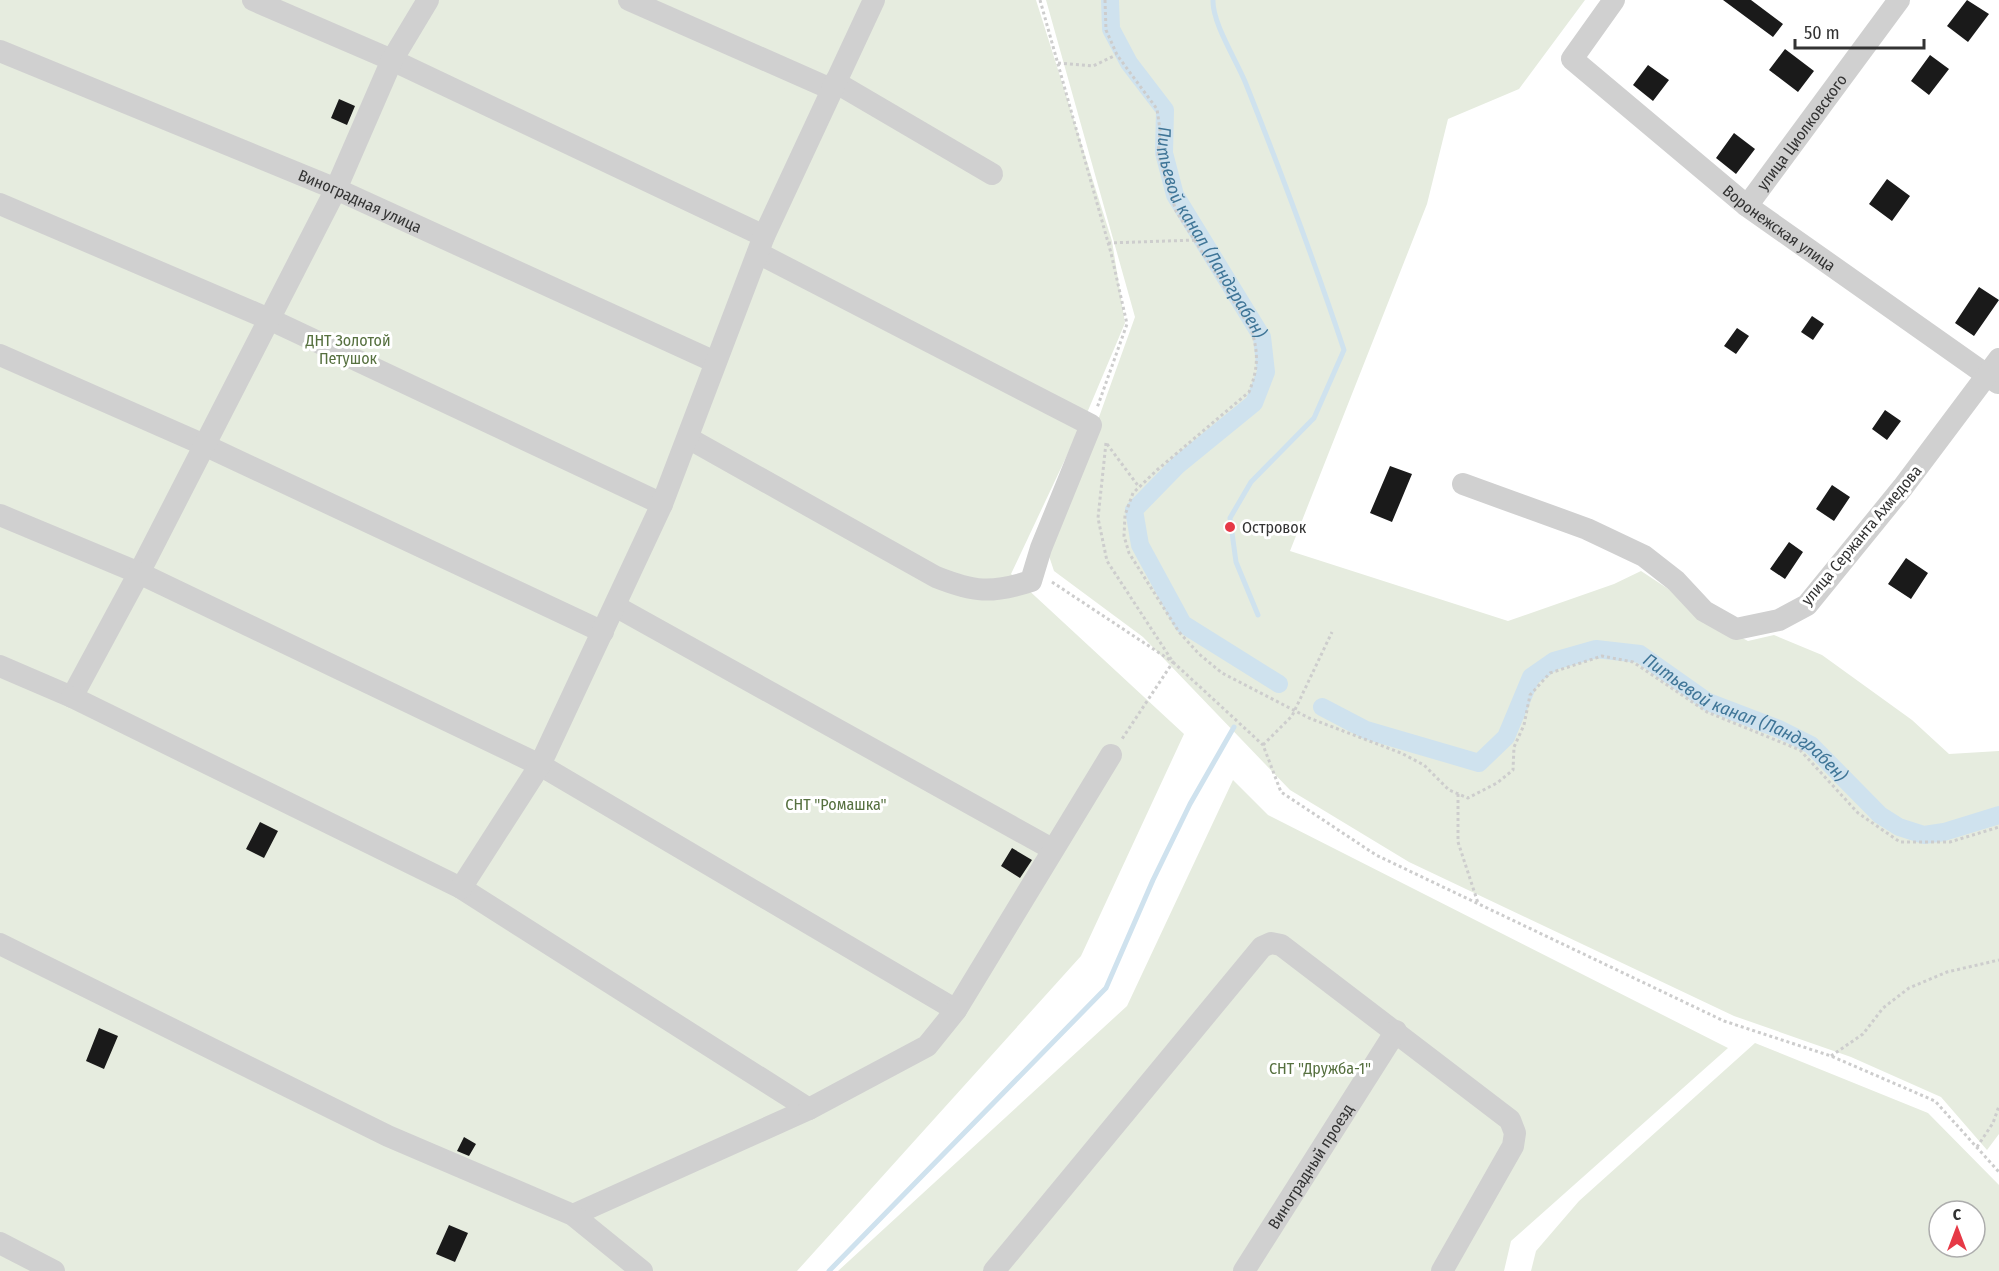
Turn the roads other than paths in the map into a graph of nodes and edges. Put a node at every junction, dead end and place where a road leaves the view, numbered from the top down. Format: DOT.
graph roads {
  1 [pos="253,0"];
  2 [pos="428,0"];
  3 [pos="629,0"];
  4 [pos="874,0"];
  5 [pos="1614,0"];
  6 [pos="1899,0"];
  7 [pos="0,51"];
  8 [pos="392,60"];
  9 [pos="833,85"];
  10 [pos="993,174"];
  11 [pos="336,189"];
  12 [pos="0,204"];
  13 [pos="1747,206"];
  14 [pos="761,244"];
  15 [pos="269,319"];
  16 [pos="0,355"];
  17 [pos="715,362"];
  18 [pos="1995,373"];
  19 [pos="688,438"];
  20 [pos="202,444"];
  21 [pos="1464,484"];
  22 [pos="662,504"];
  23 [pos="0,515"];
  24 [pos="139,573"];
  25 [pos="615,606"];
  26 [pos="603,632"];
  27 [pos="0,666"];
  28 [pos="72,697"];
  29 [pos="1111,755"];
  30 [pos="540,765"];
  31 [pos="1052,849"];
  32 [pos="460,888"];
  33 [pos="0,944"];
  34 [pos="956,1010"];
  35 [pos="1396,1031"];
  36 [pos="809,1109"];
  37 [pos="573,1215"];
  38 [pos="0,1243"];
  39 [pos="54,1271"];
  40 [pos="642,1271"];
  41 [pos="994,1271"];
  42 [pos="1244,1271"];
  43 [pos="1442,1271"];
  1 -- 8 [label="street"];
  2 -- 8 [label="street"];
  3 -- 9 [label="street"];
  4 -- 9 [label="street"];
  5 -- 13 [label="street, Воронежская улица"];
  6 -- 13 [label="street, улица Циолковского"];
  7 -- 11 [label="street, Виноградная улица"];
  8 -- 11 [label="street"];
  8 -- 14 [label="street"];
  9 -- 10 [label="street"];
  9 -- 14 [label="street"];
  11 -- 15 [label="street"];
  11 -- 17 [label="street, Виноградная улица"];
  12 -- 15 [label="street"];
  13 -- 18 [label="street, Воронежская улица"];
  14 -- 17 [label="street"];
  14 -- 19 [label="street"];
  15 -- 20 [label="street"];
  15 -- 22 [label="street"];
  16 -- 20 [label="street"];
  17 -- 19 [label="street"];
  18 -- 21 [label="street, улица Сержанта Ахмедова"];
  19 -- 22 [label="street"];
  20 -- 24 [label="street"];
  20 -- 26 [label="street"];
  22 -- 25 [label="street"];
  23 -- 24 [label="street"];
  24 -- 28 [label="street"];
  24 -- 30 [label="street"];
  25 -- 26 [label="street"];
  25 -- 31 [label="street"];
  26 -- 30 [label="street"];
  27 -- 28 [label="street"];
  28 -- 32 [label="street"];
  29 -- 31 [label="street"];
  30 -- 32 [label="street"];
  30 -- 34 [label="street"];
  31 -- 34 [label="street"];
  32 -- 36 [label="street"];
  33 -- 37 [label="street"];
  34 -- 36 [label="street"];
  35 -- 41 [label="street"];
  35 -- 42 [label="street, Виноградный проезд"];
  35 -- 43 [label="street"];
  36 -- 37 [label="street"];
  37 -- 40 [label="street"];
  38 -- 39 [label="street"];
}
